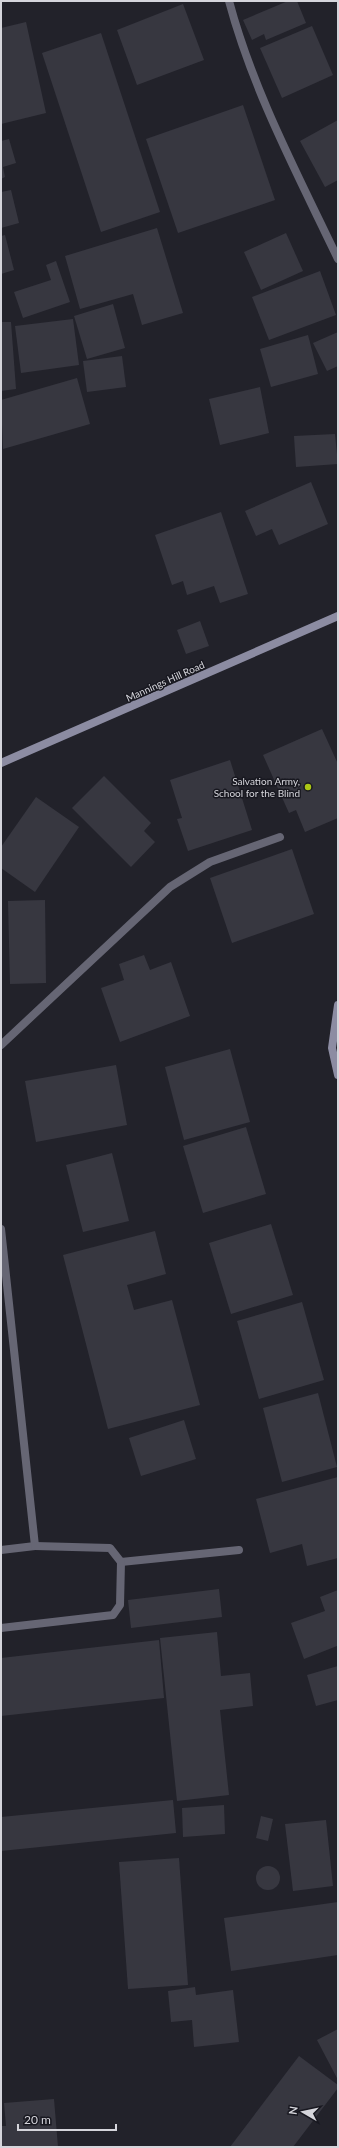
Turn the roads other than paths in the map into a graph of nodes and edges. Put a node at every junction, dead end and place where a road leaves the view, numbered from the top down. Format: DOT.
graph roads {
  1 [pos="229,1"];
  2 [pos="338,259"];
  3 [pos="338,616"];
  4 [pos="1,763"];
  5 [pos="280,837"];
  6 [pos="338,1006"];
  7 [pos="1,1045"];
  8 [pos="338,1075"];
  9 [pos="1,1229"];
  10 [pos="35,1546"];
  11 [pos="1,1550"];
  12 [pos="240,1550"];
  13 [pos="121,1562"];
  14 [pos="1,1628"];
  1 -- 2 [label="street"];
  3 -- 4 [label="main road, Mannings Hill Road"];
  5 -- 7 [label="street"];
  6 -- 8 [label="main road"];
  9 -- 10 [label="street"];
  10 -- 11 [label="street"];
  10 -- 13 [label="street"];
  12 -- 13 [label="street"];
  13 -- 14 [label="street"];
}
